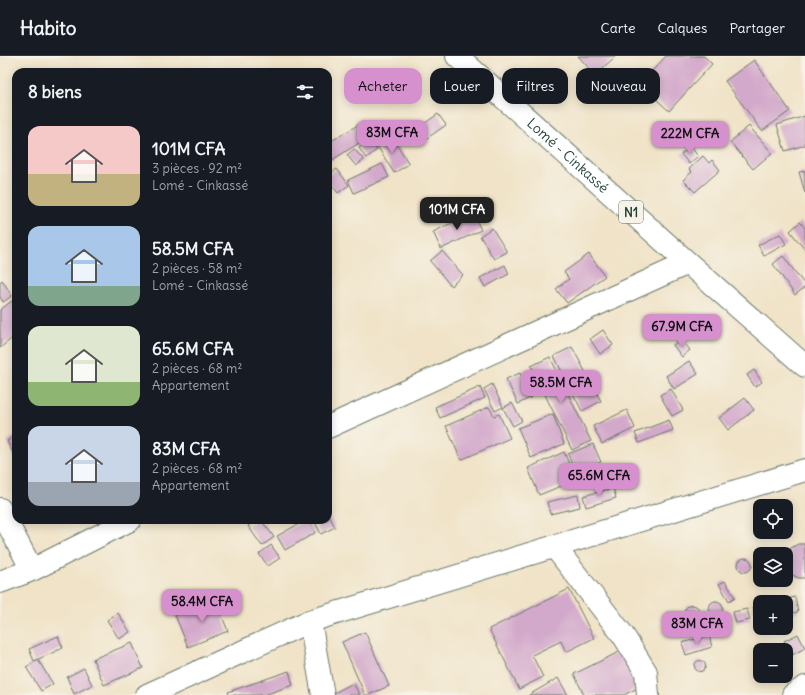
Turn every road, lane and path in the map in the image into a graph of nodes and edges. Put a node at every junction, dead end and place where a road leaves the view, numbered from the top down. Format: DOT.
graph roads {
  1 [pos="457,56"];
  2 [pos="688,263"];
  3 [pos="805,366"];
  4 [pos="332,425"];
  5 [pos="805,470"];
  6 [pos="0,509"];
  7 [pos="122,524"];
  8 [pos="554,546"];
  9 [pos="32,570"];
  10 [pos="0,582"];
  11 [pos="310,621"];
  12 [pos="805,687"];
  13 [pos="147,695"];
  14 [pos="323,695"];
  15 [pos="648,695"];
  16 [pos="793,695"];
  1 -- 2 [label="main road, Lomé - Cinkassé / N1"];
  2 -- 3 [label="main road, Lomé - Cinkassé / N1"];
  2 -- 4 [label="main road"];
  5 -- 8 [label="main road"];
  6 -- 9 [label="main road"];
  7 -- 9 [label="main road"];
  8 -- 11 [label="main road"];
  8 -- 15 [label="main road"];
  9 -- 10 [label="main road"];
  11 -- 13 [label="main road"];
  11 -- 14 [label="main road"];
  12 -- 16 [label="main road"];
}
